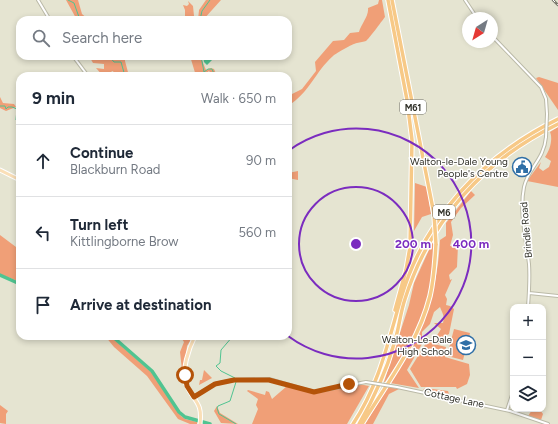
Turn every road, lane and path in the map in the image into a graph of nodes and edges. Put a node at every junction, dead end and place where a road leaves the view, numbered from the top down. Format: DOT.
graph roads {
  1 [pos="38,0"];
  2 [pos="388,0"];
  3 [pos="392,0"];
  4 [pos="465,0"];
  5 [pos="473,12"];
  6 [pos="48,16"];
  7 [pos="498,42"];
  8 [pos="77,60"];
  9 [pos="85,72"];
  10 [pos="558,119"];
  11 [pos="558,124"];
  12 [pos="0,170"];
  13 [pos="16,178"];
  14 [pos="529,293"];
  15 [pos="558,296"];
  16 [pos="528,304"];
  17 [pos="194,340"];
  18 [pos="388,348"];
  19 [pos="194,397"];
  20 [pos="510,403"];
  21 [pos="508,410"];
  22 [pos="200,424"];
  23 [pos="353,424"];
  24 [pos="360,424"];
  25 [pos="548,424"];
  1 -- 6 [label="street"];
  2 -- 18 [label="highway, M61"];
  3 -- 24 [label="highway, M61, bridge"];
  4 -- 5 [label="street"];
  7 -- 14 [label="street, Brindle Road, bridge"];
  8 -- 9 [label="street"];
  10 -- 18 [label="highway, M6"];
  11 -- 24 [label="highway, M6"];
  12 -- 13 [label="main road"];
  14 -- 15 [label="street"];
  14 -- 16 [label="street, Brindle Road"];
  17 -- 19 [label="main road"];
  18 -- 23 [label="highway, M6"];
  19 -- 21 [label="street, Cottage Lane, bridge"];
  19 -- 22 [label="main road"];
  20 -- 21 [label="street"];
  21 -- 25 [label="street, Cottage Lane"];
}
